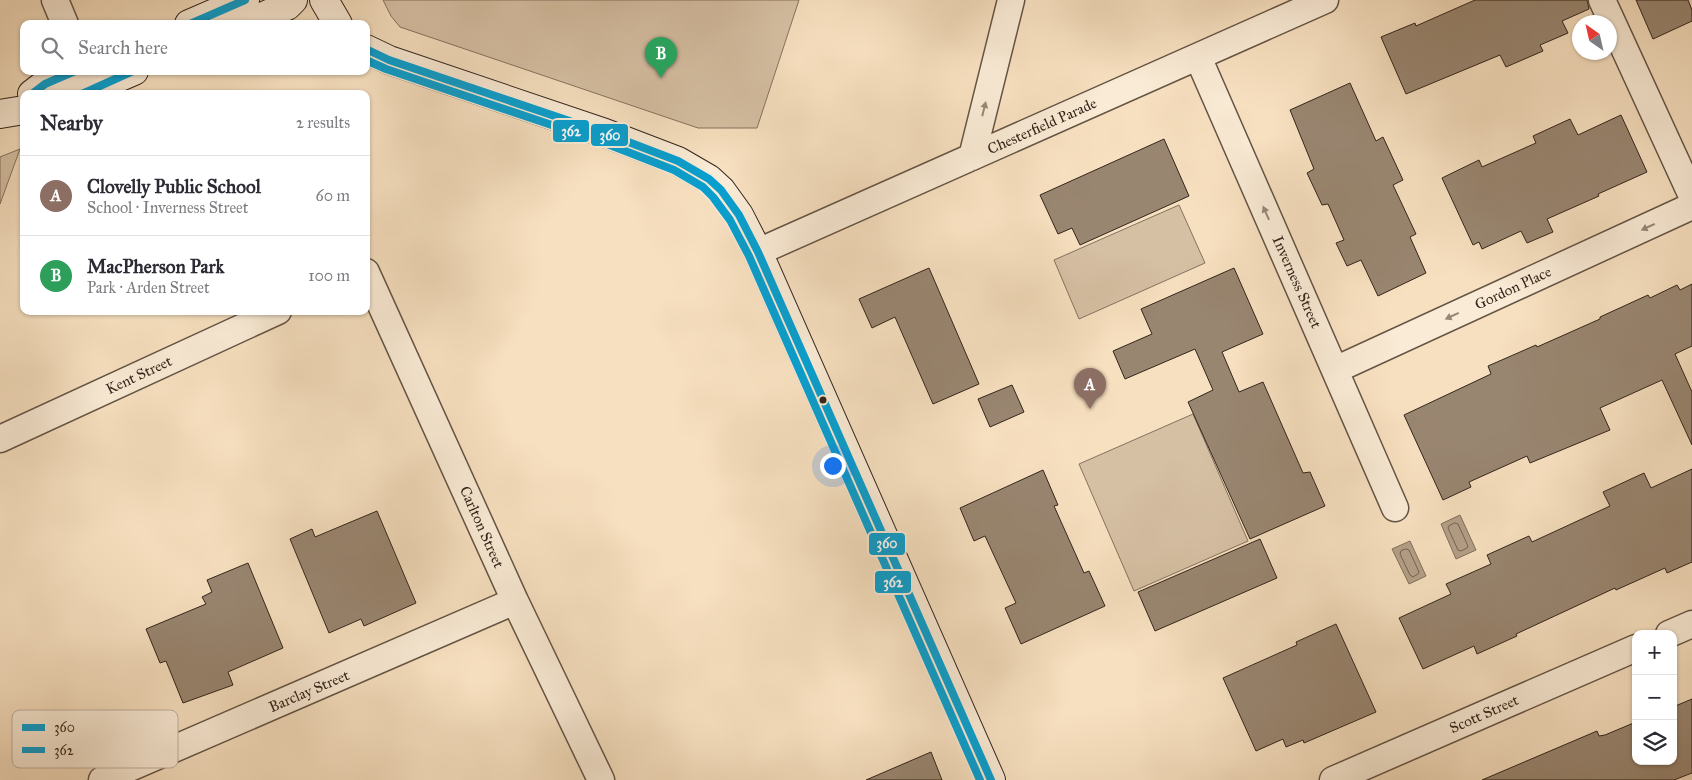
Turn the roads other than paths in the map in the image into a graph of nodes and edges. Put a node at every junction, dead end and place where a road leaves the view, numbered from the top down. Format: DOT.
graph roads {
  1 [pos="55,0"];
  2 [pos="245,0"];
  3 [pos="293,0"];
  4 [pos="324,0"];
  5 [pos="1011,0"];
  6 [pos="1325,0"];
  7 [pos="1602,0"];
  8 [pos="63,20"];
  9 [pos="198,20"];
  10 [pos="254,20"];
  11 [pos="336,20"];
  12 [pos="370,51"];
  13 [pos="1198,57"];
  14 [pos="66,75"];
  15 [pos="125,75"];
  16 [pos="37,90"];
  17 [pos="90,90"];
  18 [pos="972,157"];
  19 [pos="1692,196"];
  20 [pos="1692,206"];
  21 [pos="758,252"];
  22 [pos="370,281"];
  23 [pos="269,315"];
  24 [pos="1335,370"];
  25 [pos="0,439"];
  26 [pos="1395,508"];
  27 [pos="516,601"];
  28 [pos="1692,624"];
  29 [pos="1677,631"];
  30 [pos="1632,650"];
  31 [pos="178,747"];
  32 [pos="130,768"];
  33 [pos="102,780"];
  34 [pos="601,780"];
  35 [pos="991,780"];
  36 [pos="1333,780"];
  1 -- 8 [label="street"];
  2 -- 9 [label="main road"];
  3 -- 10 [label="main road"];
  4 -- 11 [label="main road"];
  18 -- 5 [label="street, one-way"];
  6 -- 13 [label="street, Chesterfield Parade"];
  7 -- 19 [label="street"];
  12 -- 21 [label="main road"];
  13 -- 18 [label="street, Chesterfield Parade"];
  24 -- 13 [label="street, Inverness Street, one-way"];
  14 -- 16 [label="main road"];
  15 -- 17 [label="main road"];
  18 -- 21 [label="street, Chesterfield Parade"];
  20 -- 24 [label="street, Gordon Place, one-way"];
  21 -- 35 [label="main road"];
  22 -- 27 [label="street, Carlton Street"];
  23 -- 25 [label="street, Kent Street"];
  24 -- 26 [label="street, Inverness Street"];
  27 -- 31 [label="street, Barclay Street"];
  27 -- 34 [label="street, Carlton Street"];
  28 -- 29 [label="street"];
  30 -- 36 [label="street, Scott Street"];
  32 -- 33 [label="street, Barclay Street"];
}
